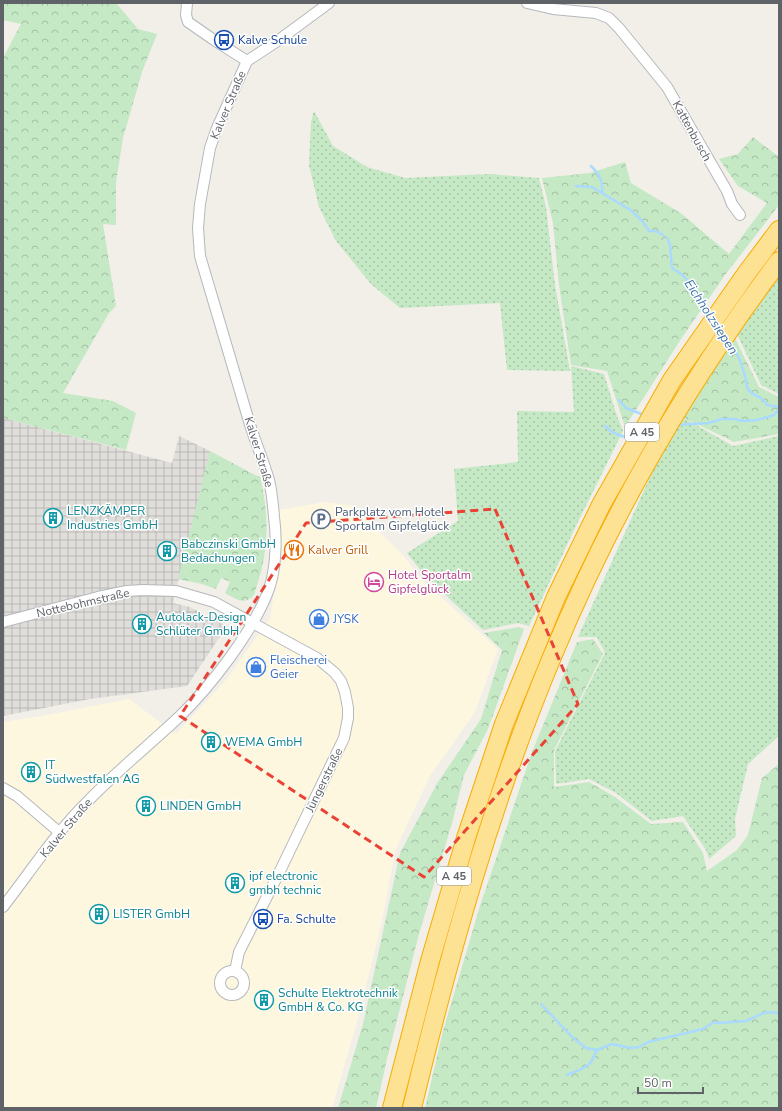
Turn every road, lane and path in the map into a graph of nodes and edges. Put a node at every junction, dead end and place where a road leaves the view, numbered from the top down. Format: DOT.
graph roads {
  1 [pos="187,3"];
  2 [pos="329,3"];
  3 [pos="527,3"];
  4 [pos="247,61"];
  5 [pos="740,215"];
  6 [pos="779,230"];
  7 [pos="779,261"];
  8 [pos="3,622"];
  9 [pos="253,622"];
  10 [pos="3,788"];
  11 [pos="59,832"];
  12 [pos="3,907"];
  13 [pos="235,971"];
  14 [pos="392,1108"];
  15 [pos="412,1108"];
  1 -- 4 [label="street"];
  2 -- 4 [label="street, Kalver Straße"];
  3 -- 5 [label="street, Kattenbusch"];
  4 -- 9 [label="street, Kalver Straße"];
  6 -- 14 [label="highway, A 45"];
  7 -- 15 [label="highway, A 45"];
  8 -- 9 [label="street, Nottebohmstraße"];
  9 -- 11 [label="street, Kalver Straße"];
  9 -- 13 [label="street, Jüngerstraße"];
  10 -- 11 [label="street"];
  11 -- 12 [label="street, Kalver Straße"];
}
